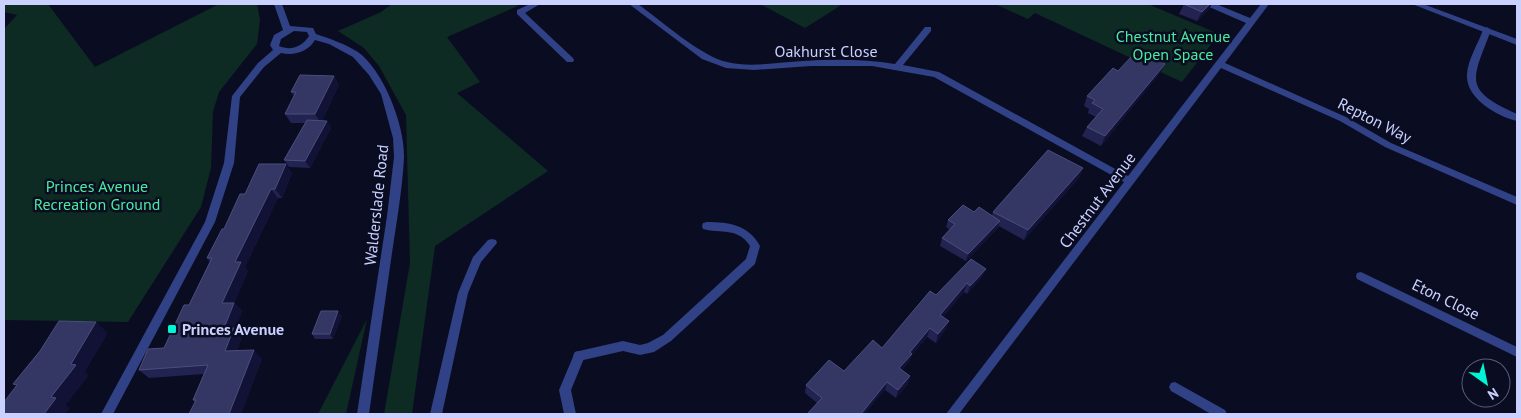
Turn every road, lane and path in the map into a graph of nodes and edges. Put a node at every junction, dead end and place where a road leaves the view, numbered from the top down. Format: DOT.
graph roads {
  1 [pos="278,4"];
  2 [pos="536,4"];
  3 [pos="633,4"];
  4 [pos="1210,4"];
  5 [pos="1265,4"];
  6 [pos="1416,4"];
  7 [pos="1251,22"];
  8 [pos="928,29"];
  9 [pos="287,30"];
  10 [pos="1487,30"];
  11 [pos="313,36"];
  12 [pos="1517,42"];
  13 [pos="279,50"];
  14 [pos="570,60"];
  15 [pos="1220,64"];
  16 [pos="897,67"];
  17 [pos="1517,118"];
  18 [pos="1130,181"];
  19 [pos="1517,201"];
  20 [pos="707,226"];
  21 [pos="492,243"];
  22 [pos="1361,276"];
  23 [pos="1517,352"];
  24 [pos="1175,387"];
  25 [pos="108,414"];
  26 [pos="363,414"];
  27 [pos="436,414"];
  28 [pos="570,414"];
  29 [pos="952,414"];
  30 [pos="1221,414"];
  1 -- 9 [label="street"];
  2 -- 14 [label="street"];
  3 -- 16 [label="street, Oakhurst Close"];
  4 -- 7 [label="street"];
  5 -- 7 [label="street, Chestnut Avenue"];
  6 -- 10 [label="street"];
  7 -- 15 [label="street, Chestnut Avenue"];
  8 -- 16 [label="street"];
  9 -- 11 [label="street, Walderslade Road"];
  9 -- 13 [label="street"];
  10 -- 12 [label="street"];
  10 -- 17 [label="street"];
  11 -- 13 [label="street"];
  11 -- 26 [label="street, Walderslade Road"];
  13 -- 25 [label="street"];
  15 -- 18 [label="street, Chestnut Avenue"];
  15 -- 19 [label="street, Repton Way"];
  16 -- 18 [label="street, Oakhurst Close"];
  18 -- 29 [label="street, Chestnut Avenue"];
  20 -- 28 [label="street"];
  21 -- 27 [label="street"];
  22 -- 23 [label="street, Eton Close"];
  24 -- 30 [label="street"];
}
